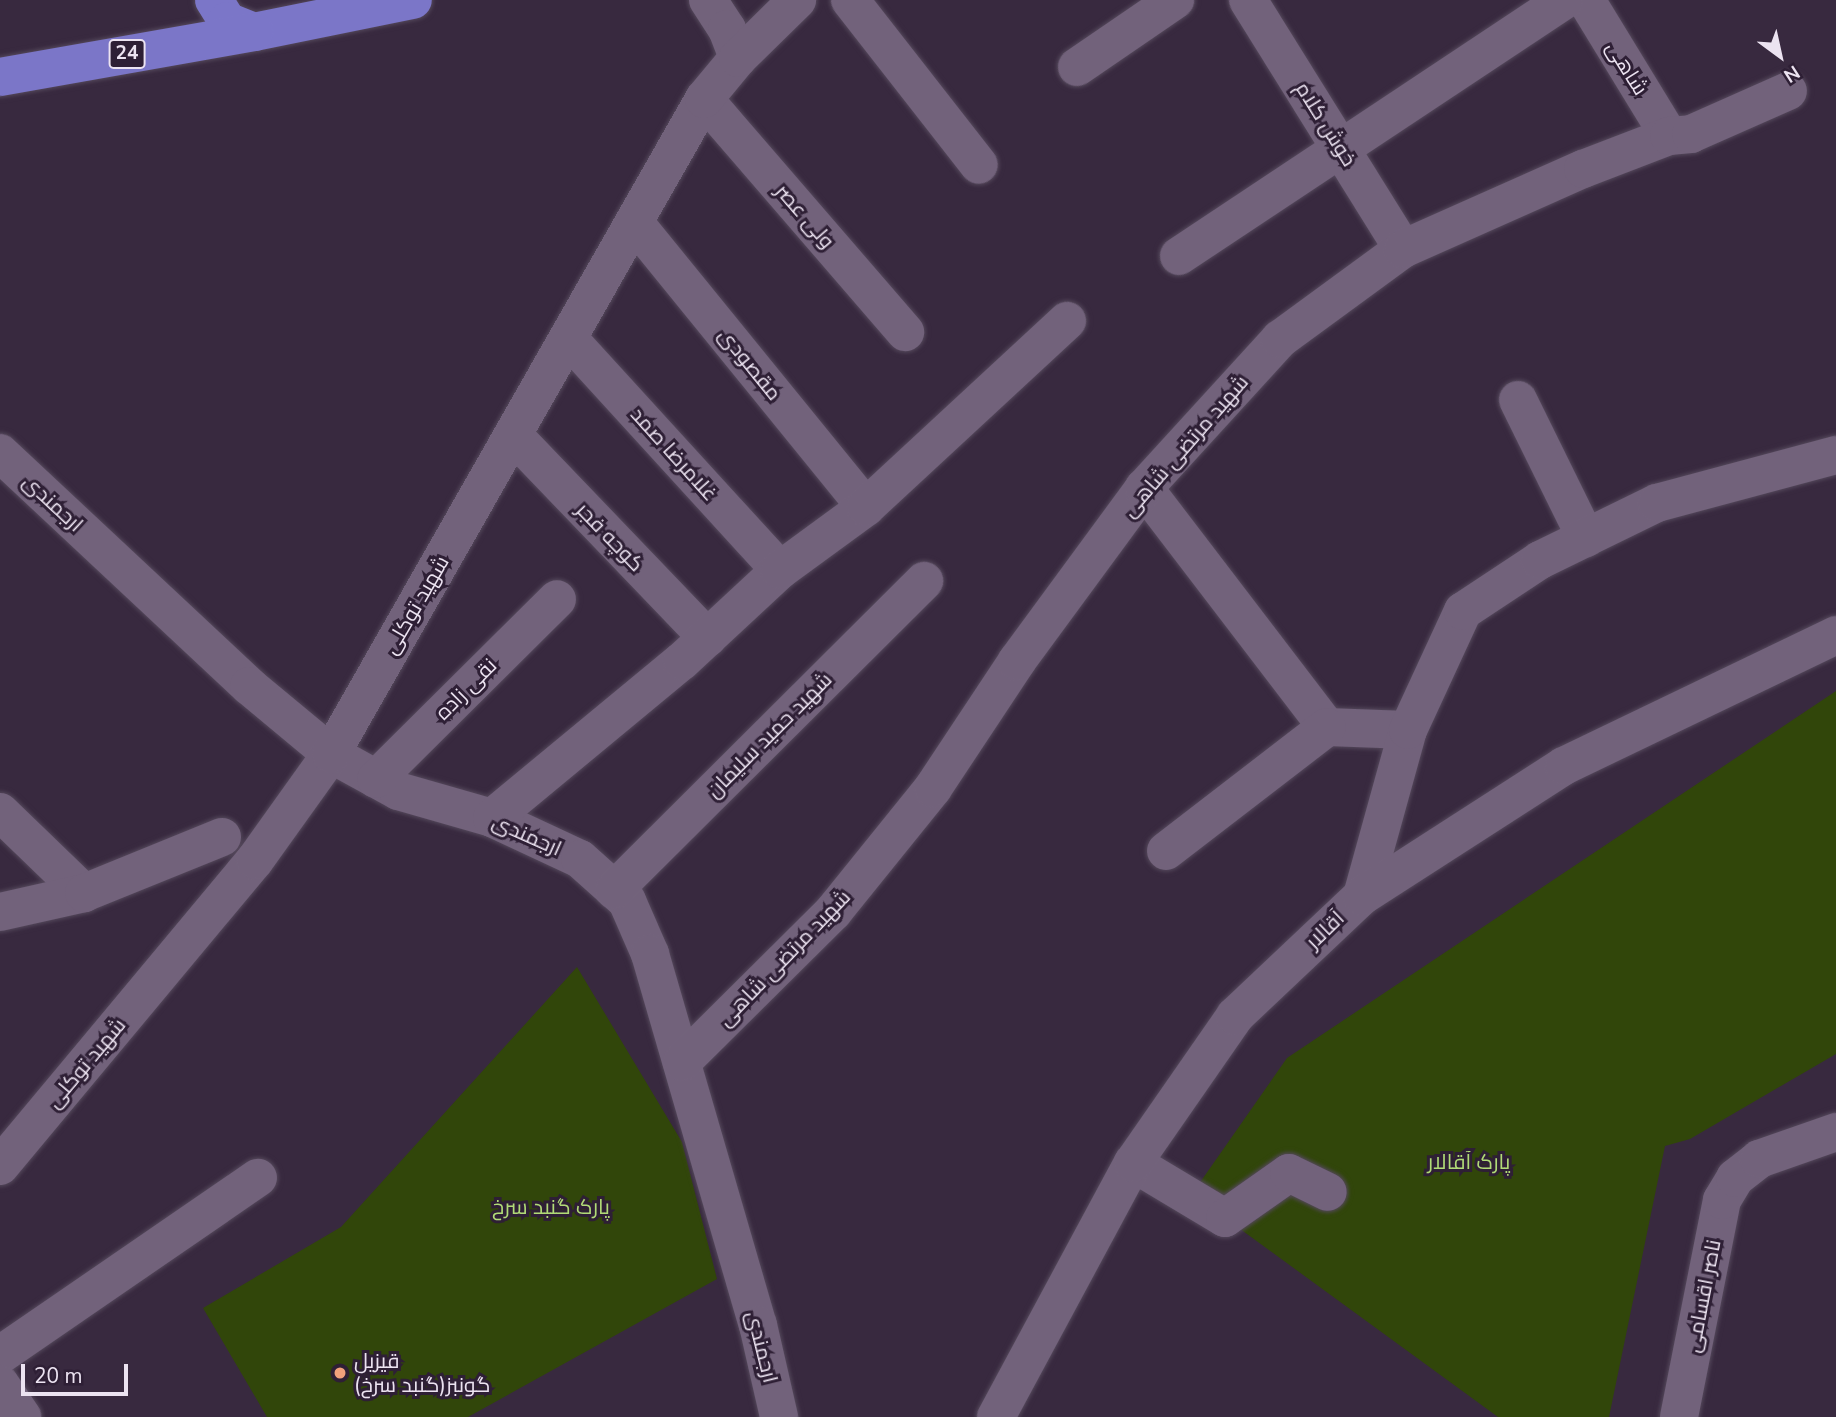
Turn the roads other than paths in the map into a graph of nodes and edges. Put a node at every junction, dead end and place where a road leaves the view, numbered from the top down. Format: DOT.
graph roads {
  1 [pos="214,0"];
  2 [pos="708,0"];
  3 [pos="797,0"];
  4 [pos="850,0"];
  5 [pos="1175,0"];
  6 [pos="1248,0"];
  7 [pos="1564,0"];
  8 [pos="1586,0"];
  9 [pos="414,1"];
  10 [pos="254,32"];
  11 [pos="738,58"];
  12 [pos="1077,67"];
  13 [pos="0,76"];
  14 [pos="1788,91"];
  15 [pos="704,99"];
  16 [pos="1669,136"];
  17 [pos="1340,147"];
  18 [pos="979,165"];
  19 [pos="635,222"];
  20 [pos="1403,249"];
  21 [pos="1179,256"];
  22 [pos="1067,321"];
  23 [pos="905,332"];
  24 [pos="568,338"];
  25 [pos="1518,400"];
  26 [pos="513,435"];
  27 [pos="0,453"];
  28 [pos="1836,455"];
  29 [pos="1144,488"];
  30 [pos="866,506"];
  31 [pos="1587,537"];
  32 [pos="780,570"];
  33 [pos="924,581"];
  34 [pos="557,599"];
  35 [pos="1836,635"];
  36 [pos="708,638"];
  37 [pos="1326,727"];
  38 [pos="1408,730"];
  39 [pos="331,754"];
  40 [pos="376,779"];
  41 [pos="0,812"];
  42 [pos="492,818"];
  43 [pos="222,837"];
  44 [pos="1166,850"];
  45 [pos="614,890"];
  46 [pos="84,893"];
  47 [pos="1362,895"];
  48 [pos="0,912"];
  49 [pos="682,1062"];
  50 [pos="1836,1132"];
  51 [pos="5,1148"];
  52 [pos="1133,1163"];
  53 [pos="258,1178"];
  54 [pos="1328,1192"];
  55 [pos="0,1354"];
  56 [pos="0,1384"];
  57 [pos="22,1417"];
  58 [pos="779,1417"];
  59 [pos="996,1417"];
  60 [pos="1679,1417"];
  1 -- 10 [label="main road"];
  2 -- 11 [label="street"];
  3 -- 11 [label="street, شهید توکلی"];
  4 -- 18 [label="street"];
  5 -- 12 [label="street"];
  6 -- 17 [label="street, خوش کلام"];
  7 -- 17 [label="street"];
  8 -- 16 [label="street, شاهی"];
  9 -- 10 [label="main road, 24"];
  10 -- 13 [label="main road, 24"];
  11 -- 15 [label="street, شهید توکلی"];
  14 -- 16 [label="street, شهید مرتضی شاهی"];
  15 -- 19 [label="street, شهید توکلی"];
  15 -- 23 [label="street, ولی عصر"];
  16 -- 20 [label="street, شهید مرتضی شاهی"];
  17 -- 20 [label="street, خوش کلام"];
  17 -- 21 [label="street"];
  19 -- 24 [label="street, شهید توکلی"];
  19 -- 30 [label="street, مقصودی"];
  20 -- 29 [label="street, شهید مرتضی شاهی"];
  22 -- 30 [label="street"];
  24 -- 26 [label="street, شهید توکلی"];
  24 -- 32 [label="street, غلامرضا صمد"];
  25 -- 31 [label="street"];
  26 -- 36 [label="street, كوچه فجر"];
  26 -- 39 [label="street, شهید توکلی"];
  27 -- 39 [label="street, ارجمندی"];
  28 -- 31 [label="street"];
  29 -- 37 [label="street"];
  29 -- 49 [label="street, شهید مرتضی شاهی"];
  30 -- 32 [label="street"];
  31 -- 38 [label="street"];
  32 -- 36 [label="street"];
  33 -- 45 [label="street, شهید حمید سلیمان"];
  34 -- 40 [label="street, نقی زاده"];
  35 -- 47 [label="street, آقالار"];
  36 -- 42 [label="street"];
  37 -- 38 [label="street"];
  37 -- 44 [label="street"];
  38 -- 47 [label="street"];
  39 -- 40 [label="street, ارجمندی"];
  39 -- 51 [label="street, شهید توکلی"];
  40 -- 42 [label="street, ارجمندی"];
  41 -- 46 [label="street"];
  42 -- 45 [label="street, ارجمندی"];
  43 -- 46 [label="street"];
  45 -- 49 [label="street, ارجمندی"];
  46 -- 48 [label="street"];
  47 -- 52 [label="street, آقالار"];
  49 -- 58 [label="street, ارجمندی"];
  50 -- 60 [label="street, ناصر اقسامی"];
  52 -- 54 [label="street"];
  52 -- 59 [label="street, آقالار"];
  53 -- 55 [label="street"];
  56 -- 57 [label="street"];
}
